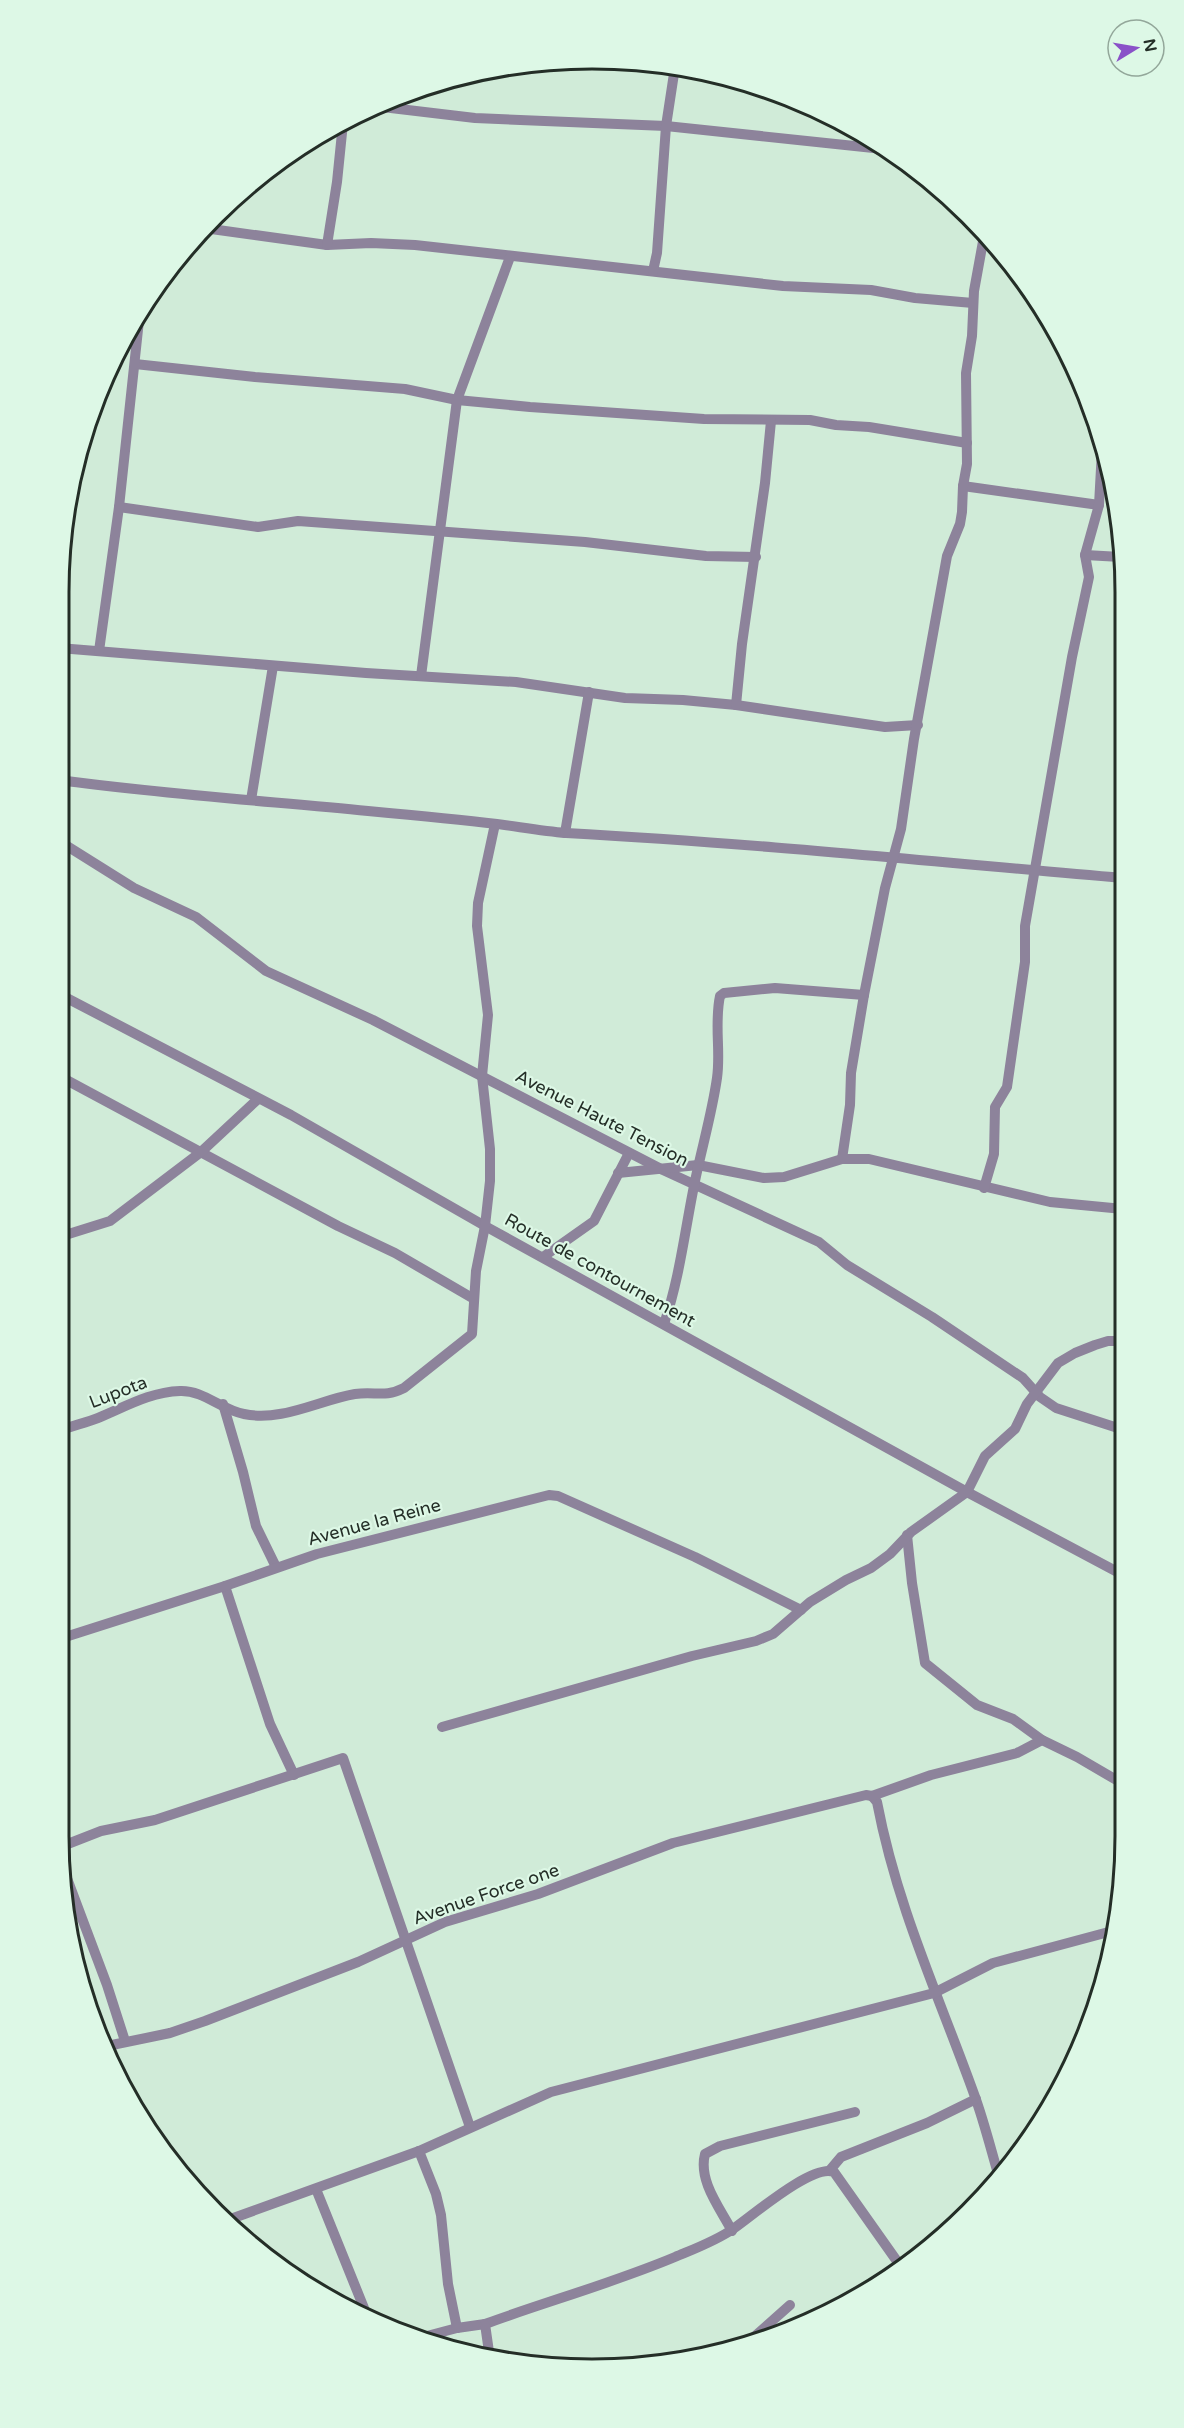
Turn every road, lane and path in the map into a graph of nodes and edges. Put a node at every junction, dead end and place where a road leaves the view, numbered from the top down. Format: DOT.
graph roads {
  1 [pos="674,75"];
  2 [pos="394,108"];
  3 [pos="666,126"];
  4 [pos="342,133"];
  5 [pos="867,147"];
  6 [pos="215,230"];
  7 [pos="982,244"];
  8 [pos="327,245"];
  9 [pos="510,257"];
  10 [pos="653,271"];
  11 [pos="974,303"];
  12 [pos="138,332"];
  13 [pos="135,364"];
  14 [pos="457,400"];
  15 [pos="771,421"];
  16 [pos="967,443"];
  17 [pos="1101,473"];
  18 [pos="963,486"];
  19 [pos="1099,505"];
  20 [pos="119,507"];
  21 [pos="440,532"];
  22 [pos="1085,555"];
  23 [pos="756,557"];
  24 [pos="1114,557"];
  25 [pos="69,649"];
  26 [pos="99,651"];
  27 [pos="273,666"];
  28 [pos="421,676"];
  29 [pos="588,692"];
  30 [pos="736,705"];
  31 [pos="918,725"];
  32 [pos="69,781"];
  33 [pos="251,800"];
  34 [pos="495,824"];
  35 [pos="566,833"];
  36 [pos="69,848"];
  37 [pos="893,856"];
  38 [pos="1035,872"];
  39 [pos="1115,878"];
  40 [pos="864,995"];
  41 [pos="69,1000"];
  42 [pos="482,1076"];
  43 [pos="69,1082"];
  44 [pos="258,1099"];
  45 [pos="201,1152"];
  46 [pos="629,1153"];
  47 [pos="842,1159"];
  48 [pos="698,1166"];
  49 [pos="663,1170"];
  50 [pos="618,1173"];
  51 [pos="694,1183"];
  52 [pos="984,1188"];
  53 [pos="1115,1208"];
  54 [pos="485,1226"];
  55 [pos="69,1234"];
  56 [pos="543,1257"];
  57 [pos="474,1299"];
  58 [pos="664,1324"];
  59 [pos="1115,1341"];
  60 [pos="1035,1392"];
  61 [pos="223,1404"];
  62 [pos="69,1427"];
  63 [pos="1115,1427"];
  64 [pos="967,1492"];
  65 [pos="907,1535"];
  66 [pos="276,1567"];
  67 [pos="1115,1571"];
  68 [pos="225,1586"];
  69 [pos="801,1610"];
  70 [pos="69,1636"];
  71 [pos="442,1727"];
  72 [pos="1042,1740"];
  73 [pos="294,1775"];
  74 [pos="1115,1779"];
  75 [pos="872,1796"];
  76 [pos="69,1843"];
  77 [pos="72,1891"];
  78 [pos="1106,1933"];
  79 [pos="407,1940"];
  80 [pos="934,1992"];
  81 [pos="125,2041"];
  82 [pos="113,2044"];
  83 [pos="976,2099"];
  84 [pos="855,2112"];
  85 [pos="470,2127"];
  86 [pos="419,2151"];
  87 [pos="996,2167"];
  88 [pos="830,2170"];
  89 [pos="316,2189"];
  90 [pos="235,2218"];
  91 [pos="732,2230"];
  92 [pos="896,2261"];
  93 [pos="790,2305"];
  94 [pos="363,2306"];
  95 [pos="485,2324"];
  96 [pos="457,2328"];
  97 [pos="761,2331"];
  98 [pos="434,2334"];
  99 [pos="489,2349"];
  1 -- 3 [label="street"];
  2 -- 3 [label="street"];
  3 -- 5 [label="street"];
  3 -- 10 [label="street"];
  4 -- 8 [label="street"];
  6 -- 8 [label="street"];
  7 -- 11 [label="street"];
  8 -- 9 [label="street"];
  9 -- 10 [label="street"];
  9 -- 14 [label="street"];
  10 -- 11 [label="street"];
  11 -- 16 [label="street"];
  12 -- 13 [label="street"];
  13 -- 14 [label="street"];
  13 -- 20 [label="street"];
  14 -- 15 [label="street"];
  14 -- 21 [label="street"];
  15 -- 16 [label="street"];
  15 -- 23 [label="street"];
  16 -- 18 [label="street"];
  17 -- 19 [label="street"];
  18 -- 19 [label="street"];
  18 -- 31 [label="street"];
  19 -- 22 [label="street"];
  20 -- 21 [label="street"];
  20 -- 26 [label="street"];
  21 -- 23 [label="street"];
  21 -- 28 [label="street"];
  22 -- 24 [label="street"];
  22 -- 38 [label="street"];
  23 -- 30 [label="street"];
  25 -- 26 [label="street"];
  26 -- 27 [label="street"];
  27 -- 28 [label="street"];
  27 -- 33 [label="street"];
  28 -- 29 [label="street"];
  29 -- 30 [label="street"];
  29 -- 35 [label="street"];
  30 -- 31 [label="street"];
  31 -- 37 [label="street"];
  32 -- 33 [label="street"];
  33 -- 34 [label="street"];
  34 -- 35 [label="street"];
  34 -- 42 [label="street, Lupota"];
  35 -- 37 [label="street"];
  36 -- 42 [label="street, Avenue Haute Tension"];
  37 -- 38 [label="street"];
  37 -- 40 [label="street"];
  38 -- 39 [label="street"];
  38 -- 52 [label="street"];
  40 -- 47 [label="street"];
  40 -- 48 [label="street"];
  41 -- 44 [label="street, Route de contournement"];
  42 -- 46 [label="street, Avenue Haute Tension"];
  42 -- 54 [label="street, Lupota"];
  43 -- 45 [label="street"];
  44 -- 45 [label="street"];
  44 -- 54 [label="street, Route de contournement"];
  45 -- 55 [label="street"];
  45 -- 57 [label="street"];
  46 -- 49 [label="street, Avenue Haute Tension"];
  46 -- 50 [label="street"];
  47 -- 48 [label="street"];
  47 -- 52 [label="street"];
  48 -- 49 [label="street"];
  48 -- 51 [label="street"];
  49 -- 50 [label="street"];
  49 -- 51 [label="street, Avenue Haute Tension"];
  50 -- 56 [label="street"];
  51 -- 58 [label="street"];
  51 -- 60 [label="street, Avenue Haute Tension"];
  52 -- 53 [label="street"];
  54 -- 56 [label="street, Route de contournement"];
  54 -- 57 [label="street, Lupota"];
  56 -- 58 [label="street, Route de contournement"];
  57 -- 61 [label="street, Lupota"];
  58 -- 64 [label="street, Route de contournement"];
  59 -- 60 [label="street"];
  60 -- 63 [label="street, Avenue Haute Tension"];
  60 -- 64 [label="street"];
  61 -- 62 [label="street, Lupota"];
  61 -- 66 [label="street"];
  64 -- 65 [label="street"];
  64 -- 67 [label="street, Route de contournement"];
  65 -- 69 [label="street"];
  65 -- 72 [label="street"];
  66 -- 68 [label="street, Avenue la Reine"];
  66 -- 69 [label="street, Avenue la Reine"];
  68 -- 70 [label="street, Avenue la Reine"];
  68 -- 73 [label="street"];
  69 -- 71 [label="street"];
  72 -- 74 [label="street"];
  72 -- 75 [label="street, Avenue Force one"];
  73 -- 76 [label="street"];
  73 -- 79 [label="street"];
  75 -- 79 [label="street, Avenue Force one"];
  75 -- 80 [label="street"];
  77 -- 81 [label="street"];
  78 -- 80 [label="street"];
  79 -- 81 [label="street, Avenue Force one"];
  79 -- 85 [label="street"];
  80 -- 83 [label="street"];
  80 -- 85 [label="street"];
  81 -- 82 [label="street, Avenue Force one"];
  83 -- 87 [label="street"];
  83 -- 88 [label="street"];
  84 -- 91 [label="street"];
  85 -- 86 [label="street"];
  86 -- 89 [label="street"];
  86 -- 96 [label="street"];
  88 -- 91 [label="street"];
  88 -- 92 [label="street"];
  89 -- 90 [label="street"];
  89 -- 94 [label="street"];
  91 -- 95 [label="street"];
  93 -- 97 [label="street"];
  95 -- 96 [label="street"];
  95 -- 99 [label="street"];
  96 -- 98 [label="street"];
}
